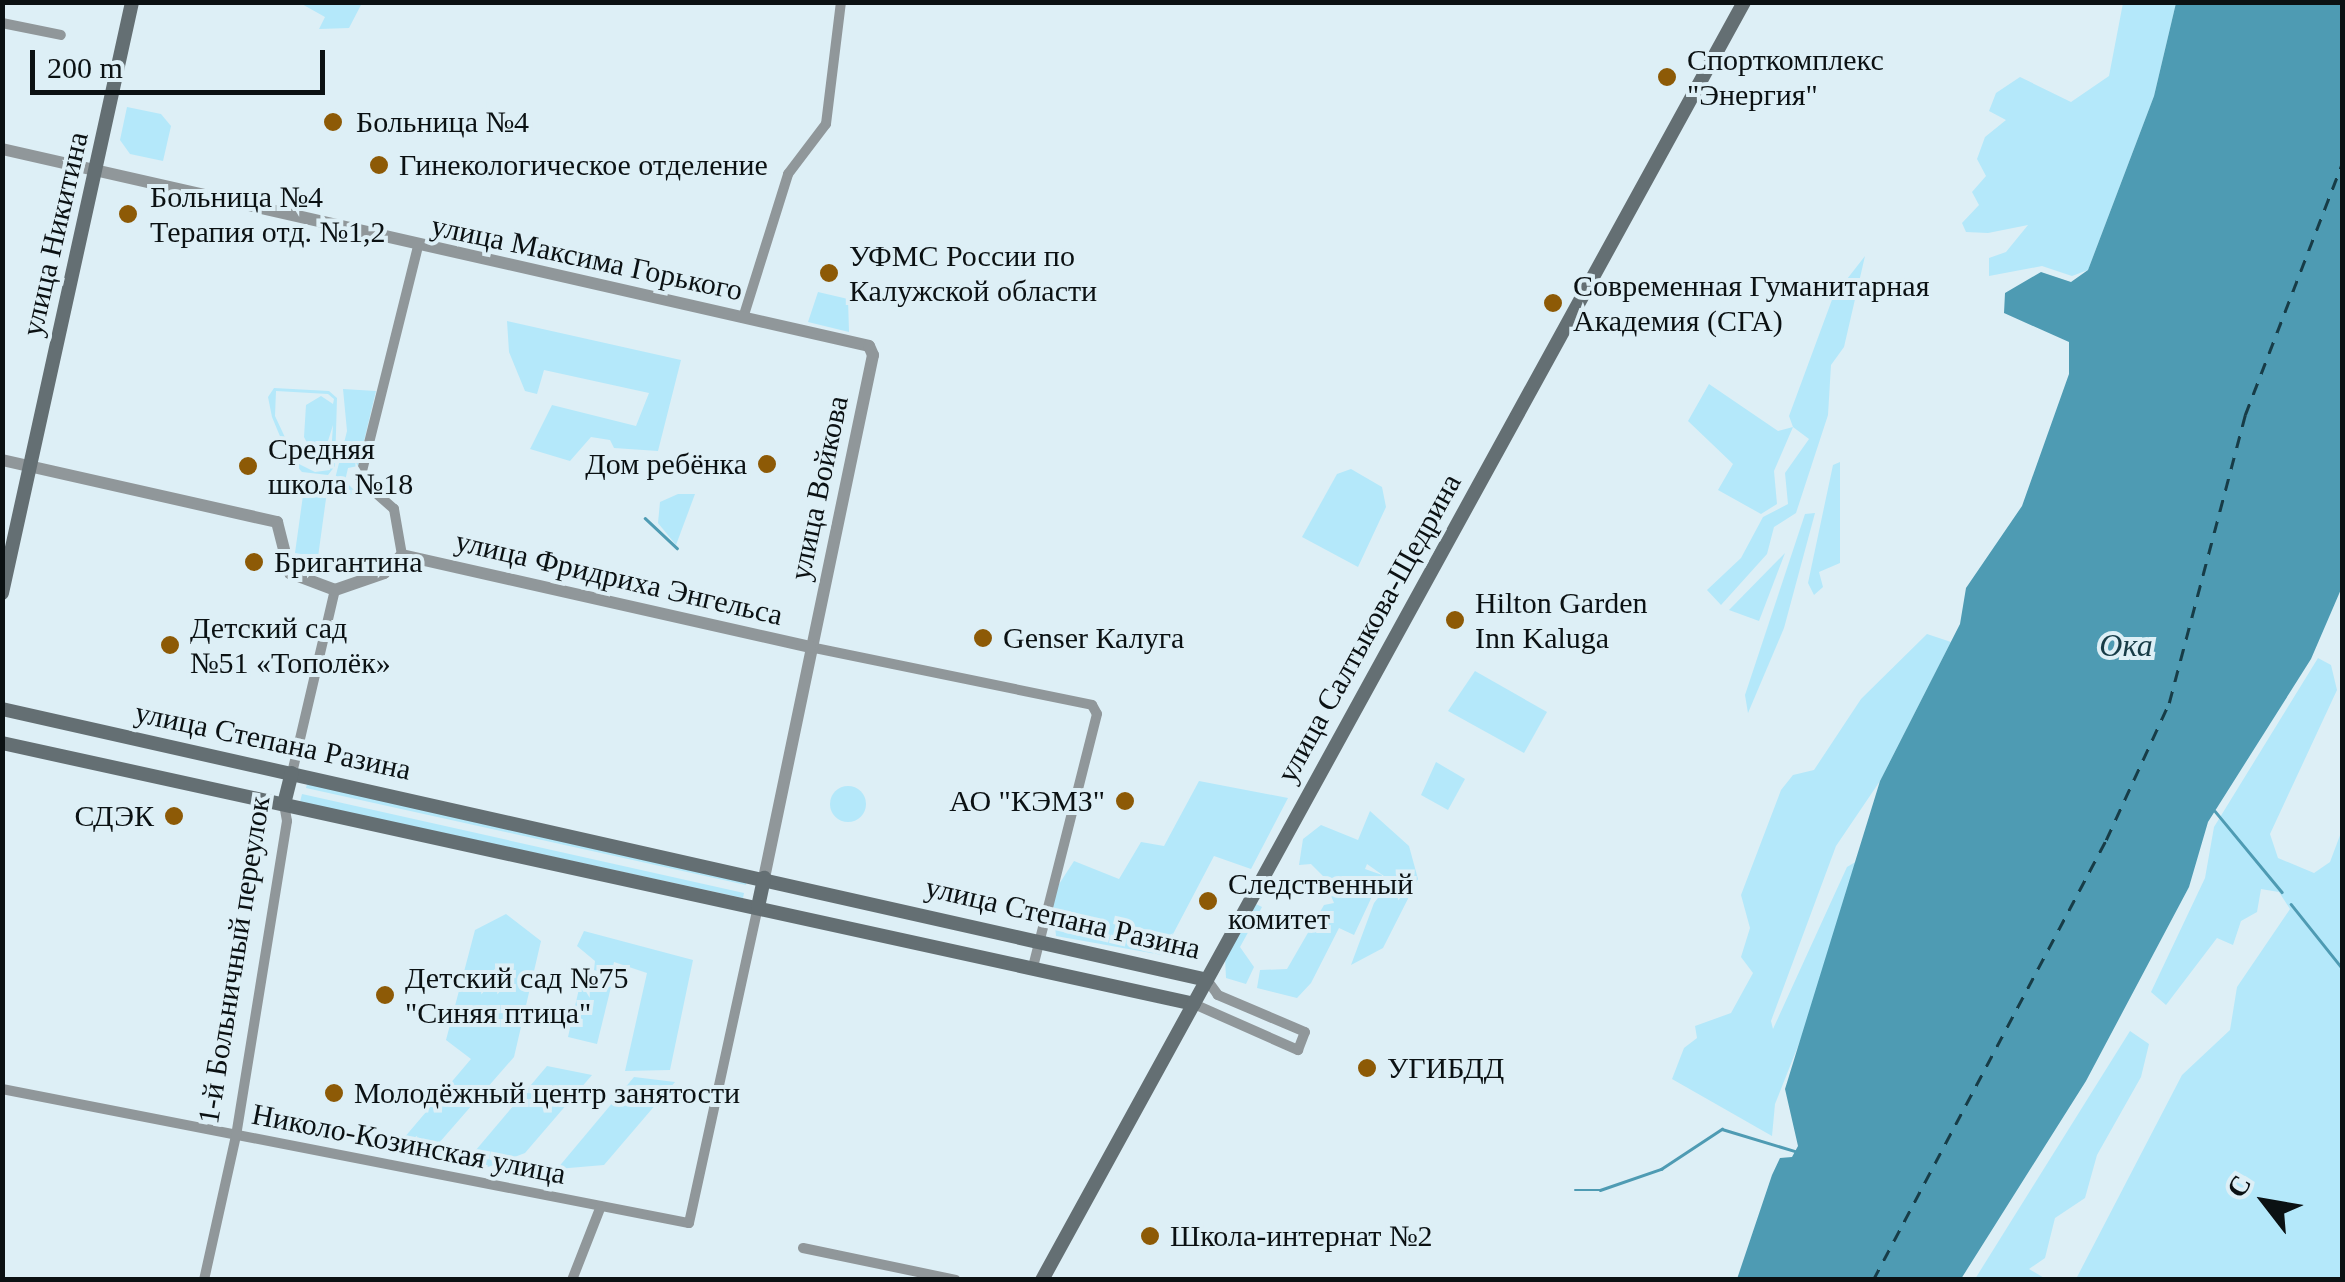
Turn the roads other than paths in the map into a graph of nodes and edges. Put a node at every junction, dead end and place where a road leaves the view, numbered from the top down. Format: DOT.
graph roads {
  1 [pos="132,2"];
  2 [pos="842,2"];
  3 [pos="1744,2"];
  4 [pos="2,24"];
  5 [pos="61,35"];
  6 [pos="2,149"];
  7 [pos="97,172"];
  8 [pos="418,246"];
  9 [pos="742,318"];
  10 [pos="869,346"];
  11 [pos="2,460"];
  12 [pos="32,467"];
  13 [pos="402,555"];
  14 [pos="335,590"];
  15 [pos="2,594"];
  16 [pos="810,648"];
  17 [pos="2,709"];
  18 [pos="2,742"];
  19 [pos="292,773"];
  20 [pos="284,804"];
  21 [pos="764,878"];
  22 [pos="758,907"];
  23 [pos="1039,938"];
  24 [pos="1033,967"];
  25 [pos="1207,980"];
  26 [pos="1194,1004"];
  27 [pos="2,1089"];
  28 [pos="236,1136"];
  29 [pos="602,1206"];
  30 [pos="803,1248"];
  31 [pos="204,1280"];
  32 [pos="572,1280"];
  33 [pos="956,1280"];
  34 [pos="1042,1280"];
  1 -- 7 [label="main road, улица Никитина"];
  2 -- 9 [label="street"];
  3 -- 25 [label="main road, улица Салтыкова-Щедрина"];
  4 -- 5 [label="street"];
  6 -- 7 [label="street, улица Максима Горького"];
  7 -- 8 [label="street, улица Максима Горького"];
  7 -- 12 [label="main road, улица Никитина"];
  8 -- 9 [label="street, улица Максима Горького"];
  8 -- 13 [label="street"];
  9 -- 10 [label="street, улица Максима Горького"];
  10 -- 16 [label="street, улица Войкова"];
  11 -- 12 [label="street"];
  12 -- 14 [label="street"];
  12 -- 15 [label="main road, улица Никитина"];
  13 -- 14 [label="street"];
  13 -- 16 [label="street, улица Фридриха Энгельса"];
  14 -- 19 [label="street, 1-й Больничный переулок"];
  16 -- 21 [label="street, улица Войкова"];
  16 -- 23 [label="street, улица Фридриха Энгельса"];
  17 -- 19 [label="main road, улица Степана Разина"];
  18 -- 20 [label="main road, улица Степана Разина"];
  19 -- 20 [label="main road, 1-й Больничный переулок"];
  19 -- 21 [label="main road, улица Степана Разина"];
  20 -- 22 [label="main road, улица Степана Разина"];
  20 -- 28 [label="street, 1-й Больничный переулок"];
  21 -- 22 [label="main road"];
  21 -- 23 [label="main road, улица Степана Разина"];
  22 -- 24 [label="main road, улица Степана Разина"];
  22 -- 29 [label="street, Николо-Козинская улица"];
  23 -- 24 [label="street"];
  23 -- 25 [label="main road, улица Степана Разина"];
  24 -- 26 [label="main road, улица Степана Разина"];
  25 -- 26 [label="main road, улица Салтыкова-Щедрина"];
  25 -- 26 [label="street, улица Степана Разина"];
  26 -- 34 [label="main road, улица Салтыкова-Щедрина"];
  27 -- 28 [label="street, Николо-Козинская улица"];
  28 -- 29 [label="street, Николо-Козинская улица"];
  28 -- 31 [label="street, 1-й Больничный переулок"];
  29 -- 32 [label="street"];
  30 -- 33 [label="street"];
}
